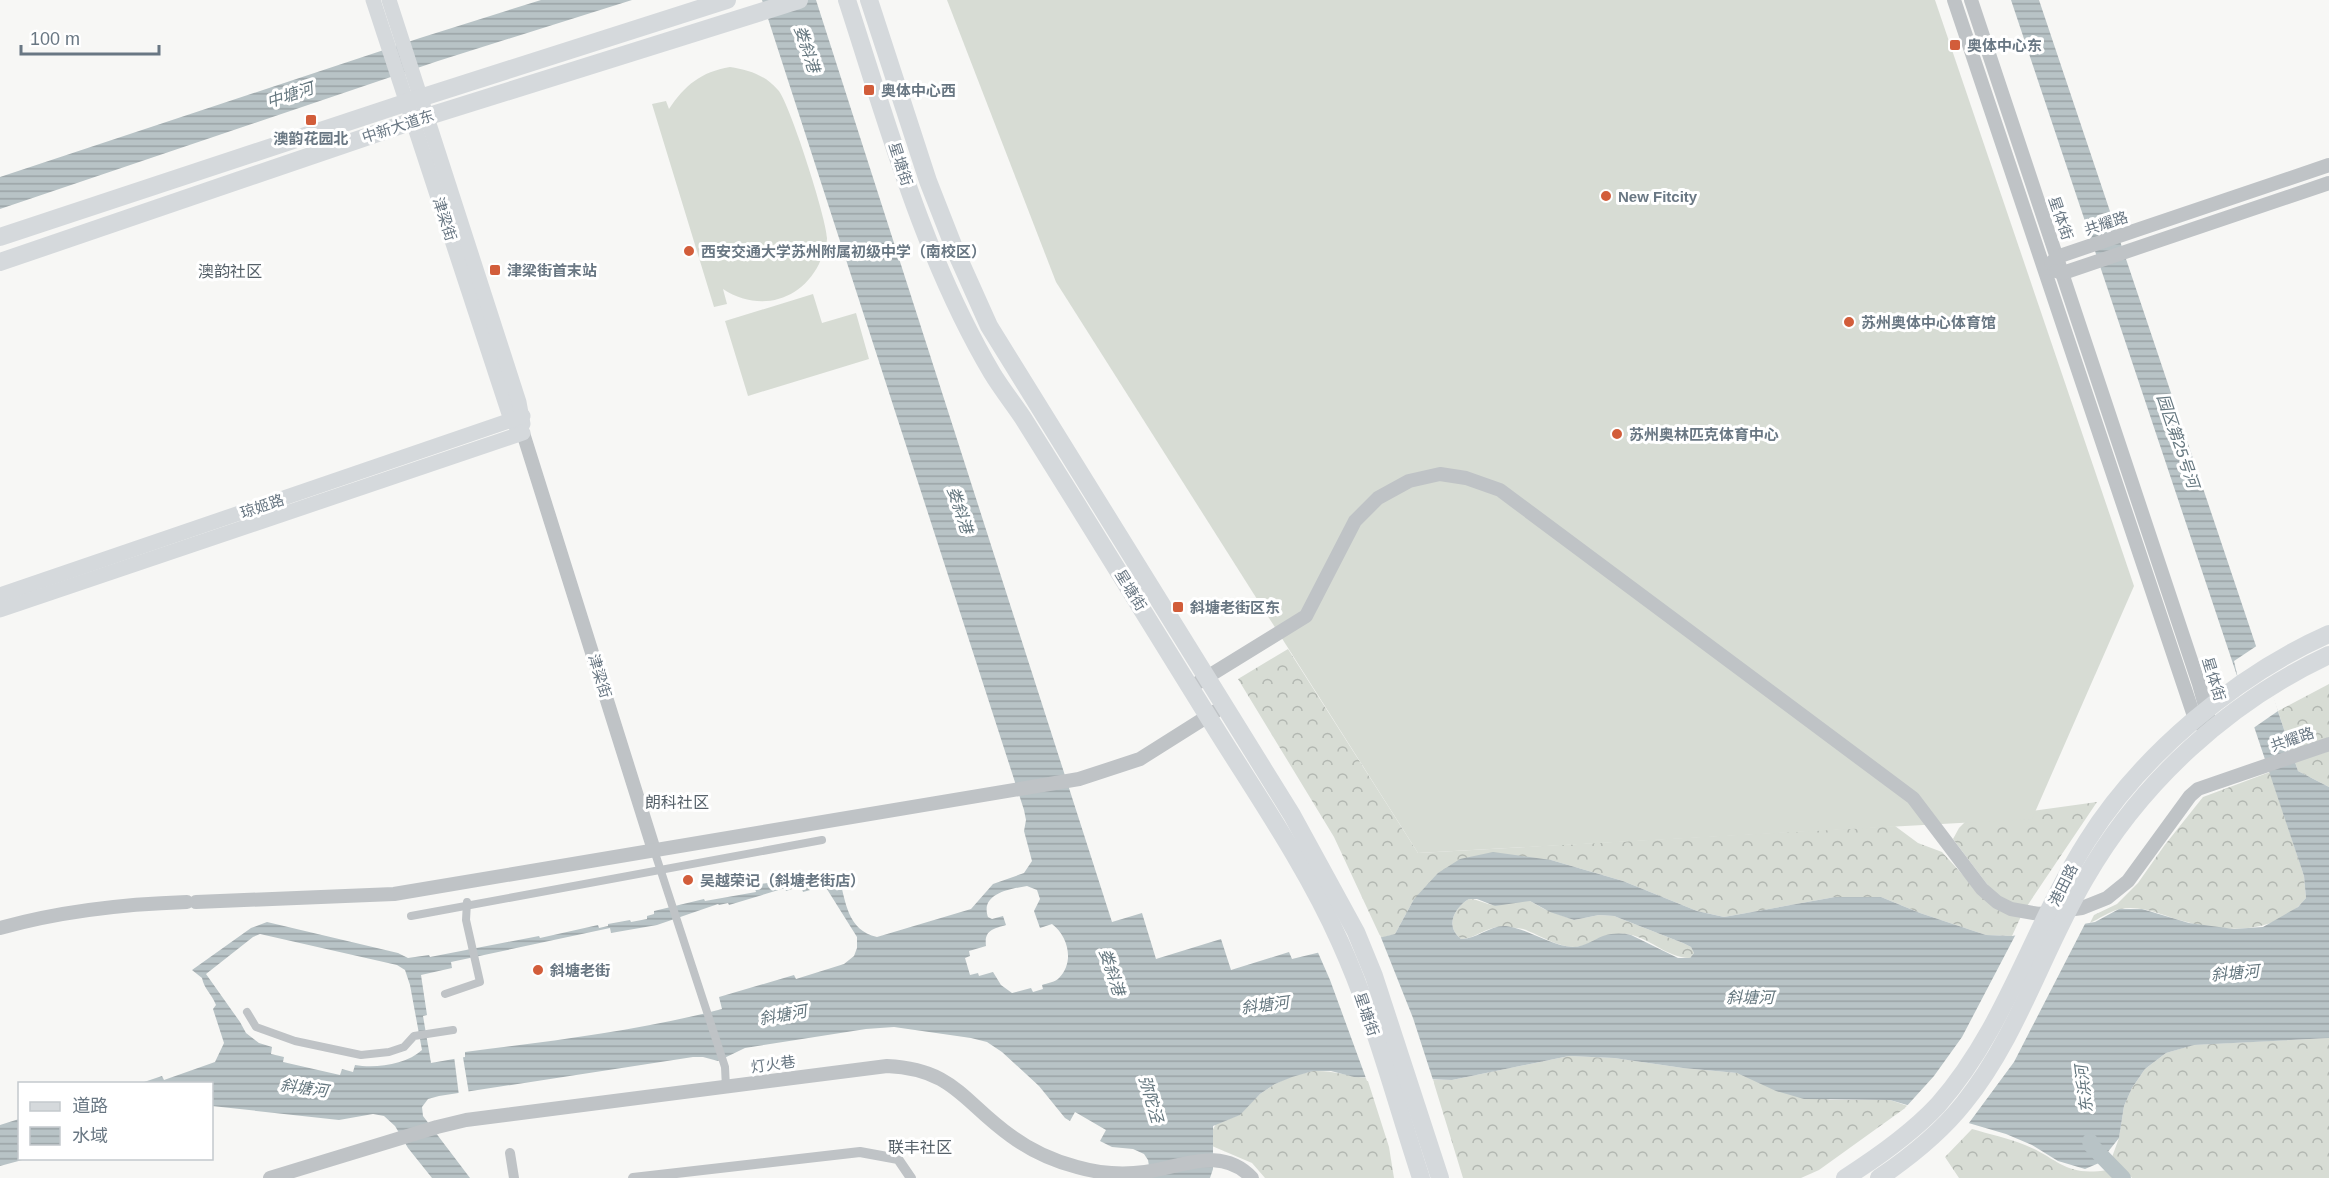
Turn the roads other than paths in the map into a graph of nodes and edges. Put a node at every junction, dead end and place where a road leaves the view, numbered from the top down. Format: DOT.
graph roads {
  1 [pos="373,0"];
  2 [pos="389,0"];
  3 [pos="726,0"];
  4 [pos="799,0"];
  5 [pos="847,0"];
  6 [pos="869,0"];
  7 [pos="1954,0"];
  8 [pos="1971,0"];
  9 [pos="394,44"];
  10 [pos="413,100"];
  11 [pos="419,119"];
  12 [pos="2329,165"];
  13 [pos="2329,183"];
  14 [pos="0,237"];
  15 [pos="2057,256"];
  16 [pos="0,262"];
  17 [pos="2045,269"];
  18 [pos="2063,273"];
  19 [pos="517,418"];
  20 [pos="523,433"];
  21 [pos="0,596"];
  22 [pos="0,610"];
  23 [pos="2329,634"];
  24 [pos="2329,655"];
  25 [pos="1208,676"];
  26 [pos="1191,687"];
  27 [pos="1225,705"];
  28 [pos="2201,714"];
  29 [pos="1208,716"];
  30 [pos="2208,734"];
  31 [pos="2329,744"];
  32 [pos="822,840"];
  33 [pos="654,850"];
  34 [pos="661,870"];
  35 [pos="467,903"];
  36 [pos="411,916"];
  37 [pos="0,928"];
  38 [pos="445,994"];
  39 [pos="247,1012"];
  40 [pos="453,1030"];
  41 [pos="726,1088"];
  42 [pos="510,1153"];
  43 [pos="270,1178"];
  44 [pos="514,1178"];
  45 [pos="633,1178"];
  46 [pos="911,1178"];
  47 [pos="1252,1178"];
  48 [pos="1421,1178"];
  49 [pos="1440,1178"];
  50 [pos="1845,1178"];
  51 [pos="1879,1178"];
  1 -- 9 [label="main road, 津梁街"];
  2 -- 9 [label="main road, 津梁街"];
  3 -- 10 [label="main road, 中新大道东"];
  4 -- 11 [label="main road, 中新大道东"];
  5 -- 26 [label="main road, 星塘街"];
  6 -- 25 [label="main road, 星塘街"];
  7 -- 17 [label="street, 星体街"];
  8 -- 15 [label="street, 星体街"];
  9 -- 10 [label="main road, 津梁街"];
  9 -- 10 [label="main road, 津梁街"];
  10 -- 11 [label="main road, 津梁街"];
  10 -- 14 [label="main road, 中新大道东"];
  11 -- 16 [label="main road, 中新大道东"];
  11 -- 19 [label="main road, 津梁街"];
  12 -- 15 [label="street, 共耀路"];
  13 -- 18 [label="street"];
  15 -- 17 [label="street, 共耀路"];
  15 -- 18 [label="street, 星体街"];
  17 -- 18 [label="street"];
  17 -- 28 [label="street, 星体街"];
  18 -- 28 [label="street, 星体街"];
  19 -- 20 [label="main road, 津梁街"];
  19 -- 21 [label="main road, 琼姬路"];
  20 -- 22 [label="main road, 琼姬路"];
  20 -- 33 [label="street, 津梁街"];
  23 -- 28 [label="main road, 港田路"];
  24 -- 30 [label="main road, 港田路"];
  25 -- 26 [label="street, 共耀路"];
  25 -- 27 [label="main road, 星塘街"];
  25 -- 31 [label="street, 共耀路"];
  26 -- 29 [label="main road, 星塘街"];
  27 -- 29 [label="street"];
  27 -- 49 [label="main road, 星塘街"];
  28 -- 30 [label="street, 星体街"];
  28 -- 50 [label="main road, 港田路"];
  29 -- 33 [label="street"];
  29 -- 48 [label="main road, 星塘街"];
  30 -- 51 [label="main road, 港田路"];
  32 -- 34 [label="street"];
  33 -- 34 [label="street"];
  33 -- 37 [label="street"];
  34 -- 35 [label="street"];
  34 -- 41 [label="street"];
  35 -- 36 [label="street"];
  35 -- 38 [label="street"];
  39 -- 40 [label="street"];
  41 -- 43 [label="street, 灯火巷"];
  41 -- 47 [label="street, 灯火巷"];
  42 -- 44 [label="street"];
  45 -- 46 [label="street"];
}
